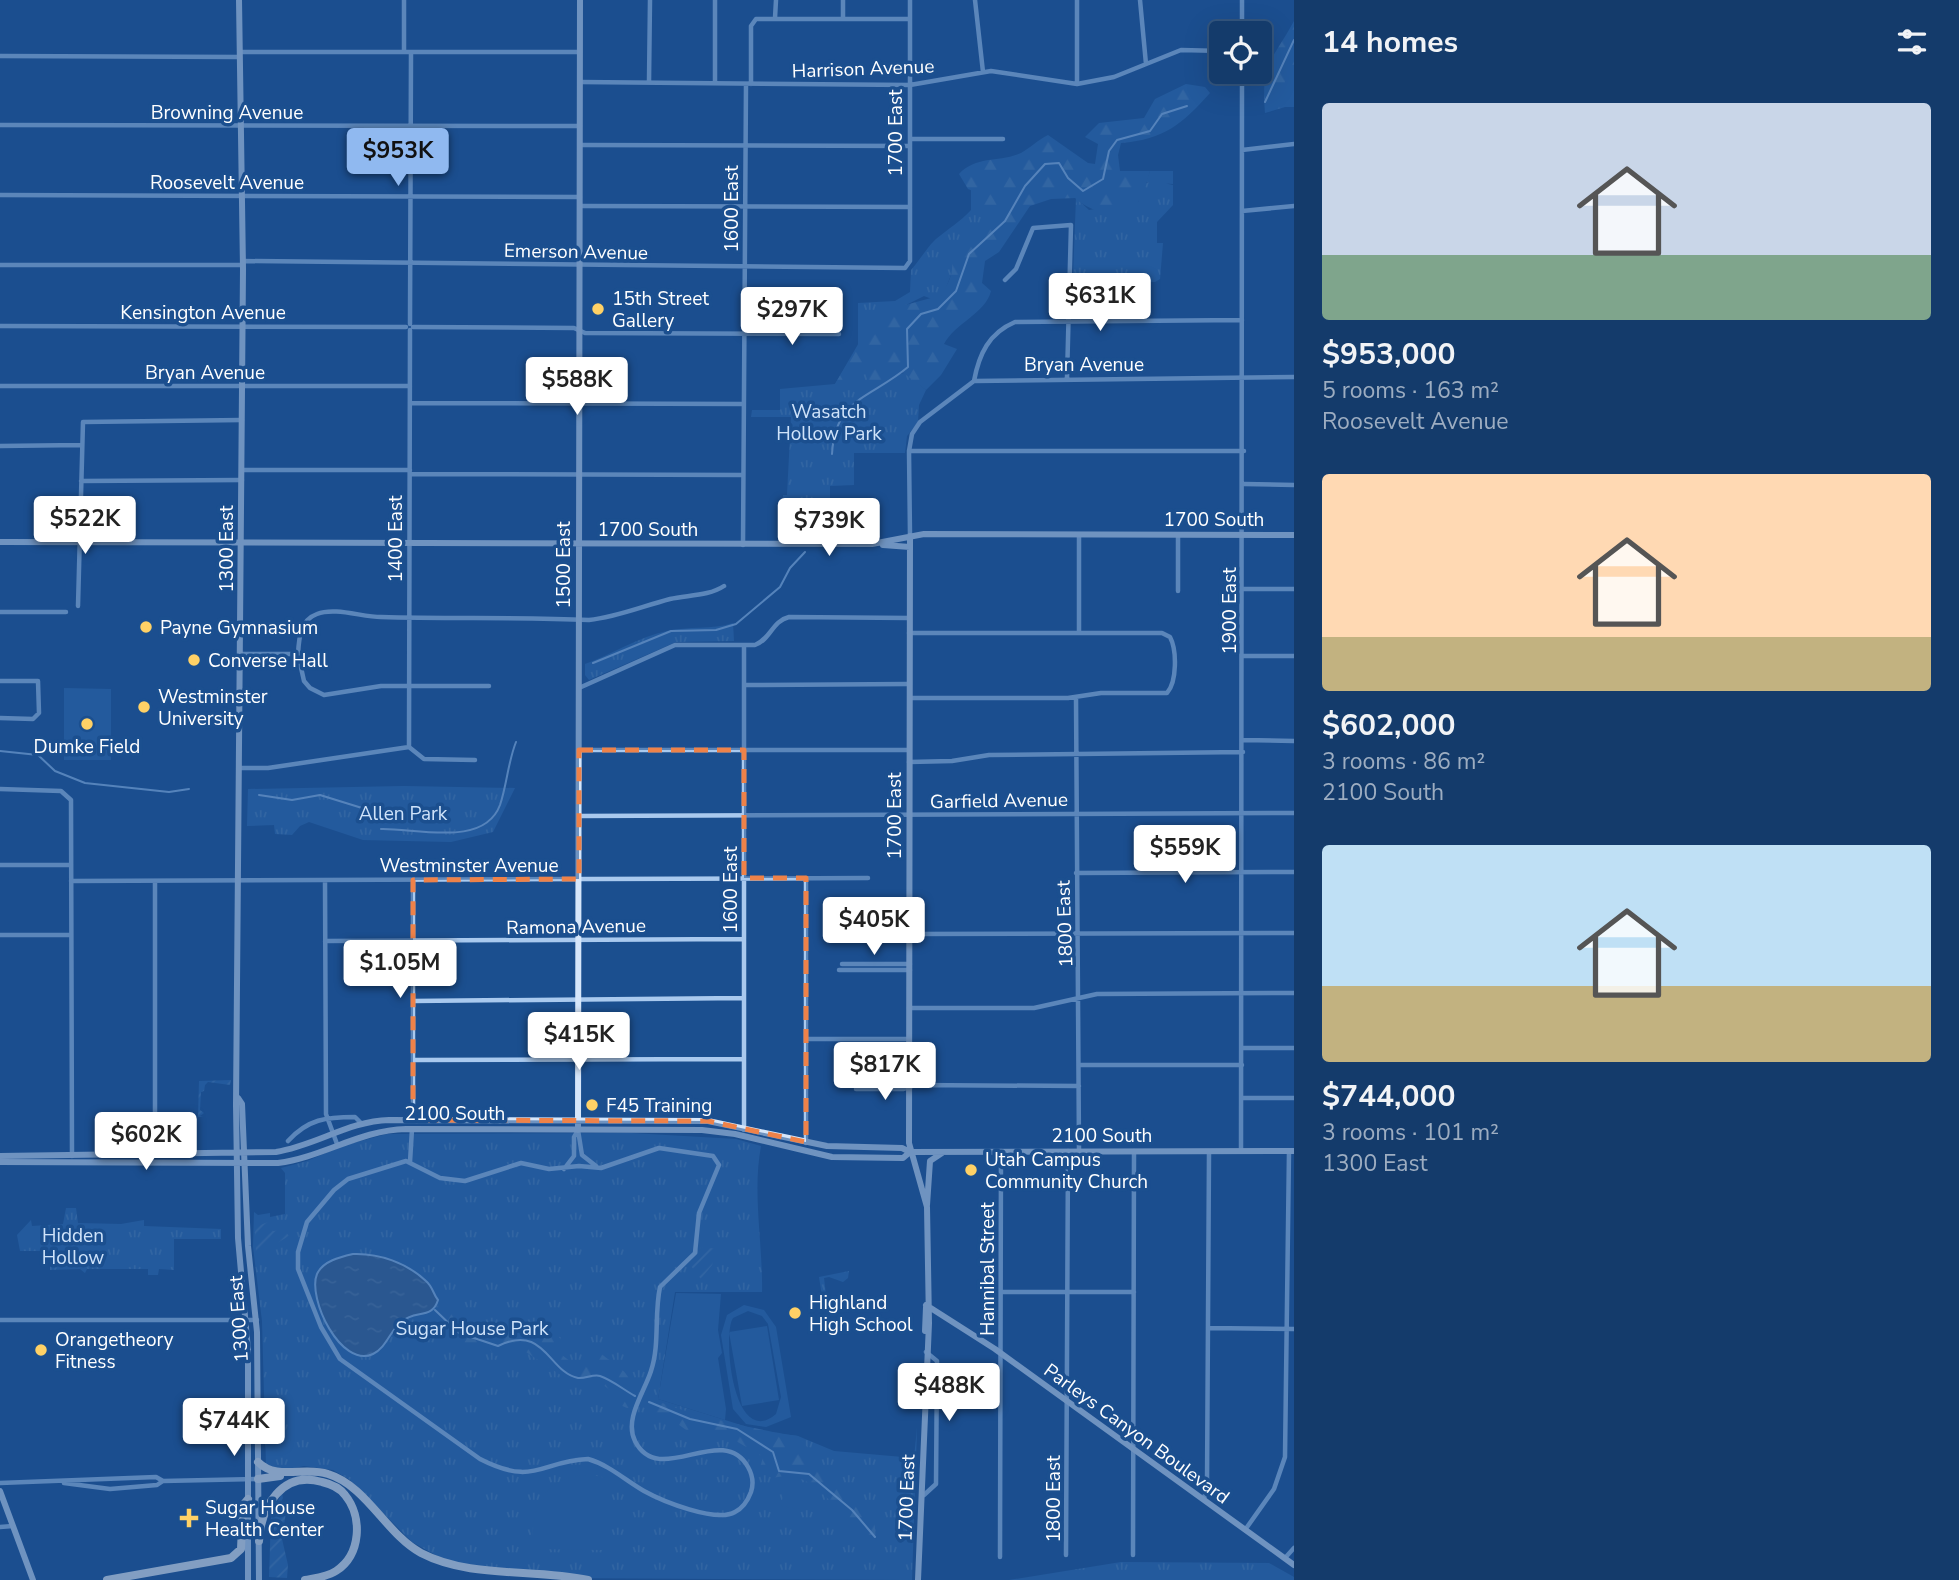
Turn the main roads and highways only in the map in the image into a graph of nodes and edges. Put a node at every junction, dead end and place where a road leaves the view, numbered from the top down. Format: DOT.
graph roads {
  1 [pos="239,0"];
  2 [pos="580,0"];
  3 [pos="1294,535"];
  4 [pos="910,536"];
  5 [pos="0,542"];
  6 [pos="242,544"];
  7 [pos="878,544"];
  8 [pos="579,545"];
  9 [pos="910,547"];
  10 [pos="238,1098"];
  11 [pos="579,1121"];
  12 [pos="578,1130"];
  13 [pos="1292,1151"];
  14 [pos="910,1152"];
  15 [pos="944,1152"];
  16 [pos="237,1153"];
  17 [pos="246,1153"];
  18 [pos="155,1155"];
  19 [pos="0,1156"];
  20 [pos="44,1156"];
  21 [pos="0,1161"];
  22 [pos="22,1161"];
  23 [pos="110,1162"];
  24 [pos="237,1162"];
  25 [pos="247,1163"];
  26 [pos="927,1207"];
  27 [pos="926,1305"];
  28 [pos="258,1462"];
  29 [pos="307,1472"];
  30 [pos="253,1479"];
  31 [pos="0,1491"];
  32 [pos="248,1499"];
  33 [pos="258,1541"];
  34 [pos="1294,1565"];
  35 [pos="248,1576"];
  36 [pos="259,1577"];
  37 [pos="33,1580"];
  38 [pos="107,1580"];
  39 [pos="305,1580"];
  40 [pos="588,1580"];
  41 [pos="918,1580"];
  1 -- 6 [label="main road, 1300 East"];
  2 -- 8 [label="main road, 1500 East"];
  3 -- 4 [label="main road, 1700 South"];
  4 -- 7 [label="main road, 1700 South"];
  4 -- 9 [label="main road, 1700 East"];
  5 -- 6 [label="main road, 1700 South"];
  6 -- 8 [label="main road, 1700 South"];
  6 -- 10 [label="main road, 1300 East"];
  7 -- 8 [label="main road, 1700 South"];
  7 -- 9 [label="main road"];
  8 -- 11 [label="main road, 1500 East"];
  9 -- 14 [label="main road, 1700 East"];
  10 -- 16 [label="main road, 1300 East"];
  10 -- 17 [label="main road, 1300 East"];
  11 -- 12 [label="main road, 1500 East"];
  11 -- 14 [label="main road, 2100 South"];
  11 -- 17 [label="main road, 2100 South"];
  12 -- 14 [label="main road, 2100 South"];
  12 -- 25 [label="main road, 2100 South"];
  13 -- 15 [label="main road, 2100 South"];
  14 -- 15 [label="main road, 2100 South"];
  14 -- 26 [label="main road, 1700 East"];
  15 -- 26 [label="main road"];
  16 -- 17 [label="main road, 2100 South"];
  16 -- 18 [label="main road, 2100 South"];
  16 -- 24 [label="main road, 1300 East"];
  17 -- 25 [label="main road, 1300 East"];
  18 -- 20 [label="main road, 2100 South"];
  18 -- 23 [label="main road"];
  19 -- 20 [label="main road, 2100 South"];
  20 -- 22 [label="main road"];
  21 -- 22 [label="main road, 2100 South"];
  22 -- 23 [label="main road, 2100 South"];
  23 -- 24 [label="main road, 2100 South"];
  24 -- 25 [label="main road, 2100 South"];
  24 -- 30 [label="main road, 1300 East"];
  25 -- 28 [label="main road, 1300 East"];
  26 -- 27 [label="main road, 1700 East"];
  27 -- 34 [label="main road, Parleys Canyon Boulevard"];
  27 -- 41 [label="main road, 1700 East"];
  28 -- 29 [label="highway"];
  28 -- 30 [label="main road, 1300 East"];
  29 -- 30 [label="highway"];
  29 -- 40 [label="highway"];
  30 -- 32 [label="main road, 1300 East"];
  30 -- 33 [label="main road, 1300 East"];
  31 -- 37 [label="main road"];
  32 -- 35 [label="main road, 1300 East"];
  32 -- 38 [label="highway"];
  33 -- 36 [label="main road, 1300 East"];
  33 -- 39 [label="highway"];
}
